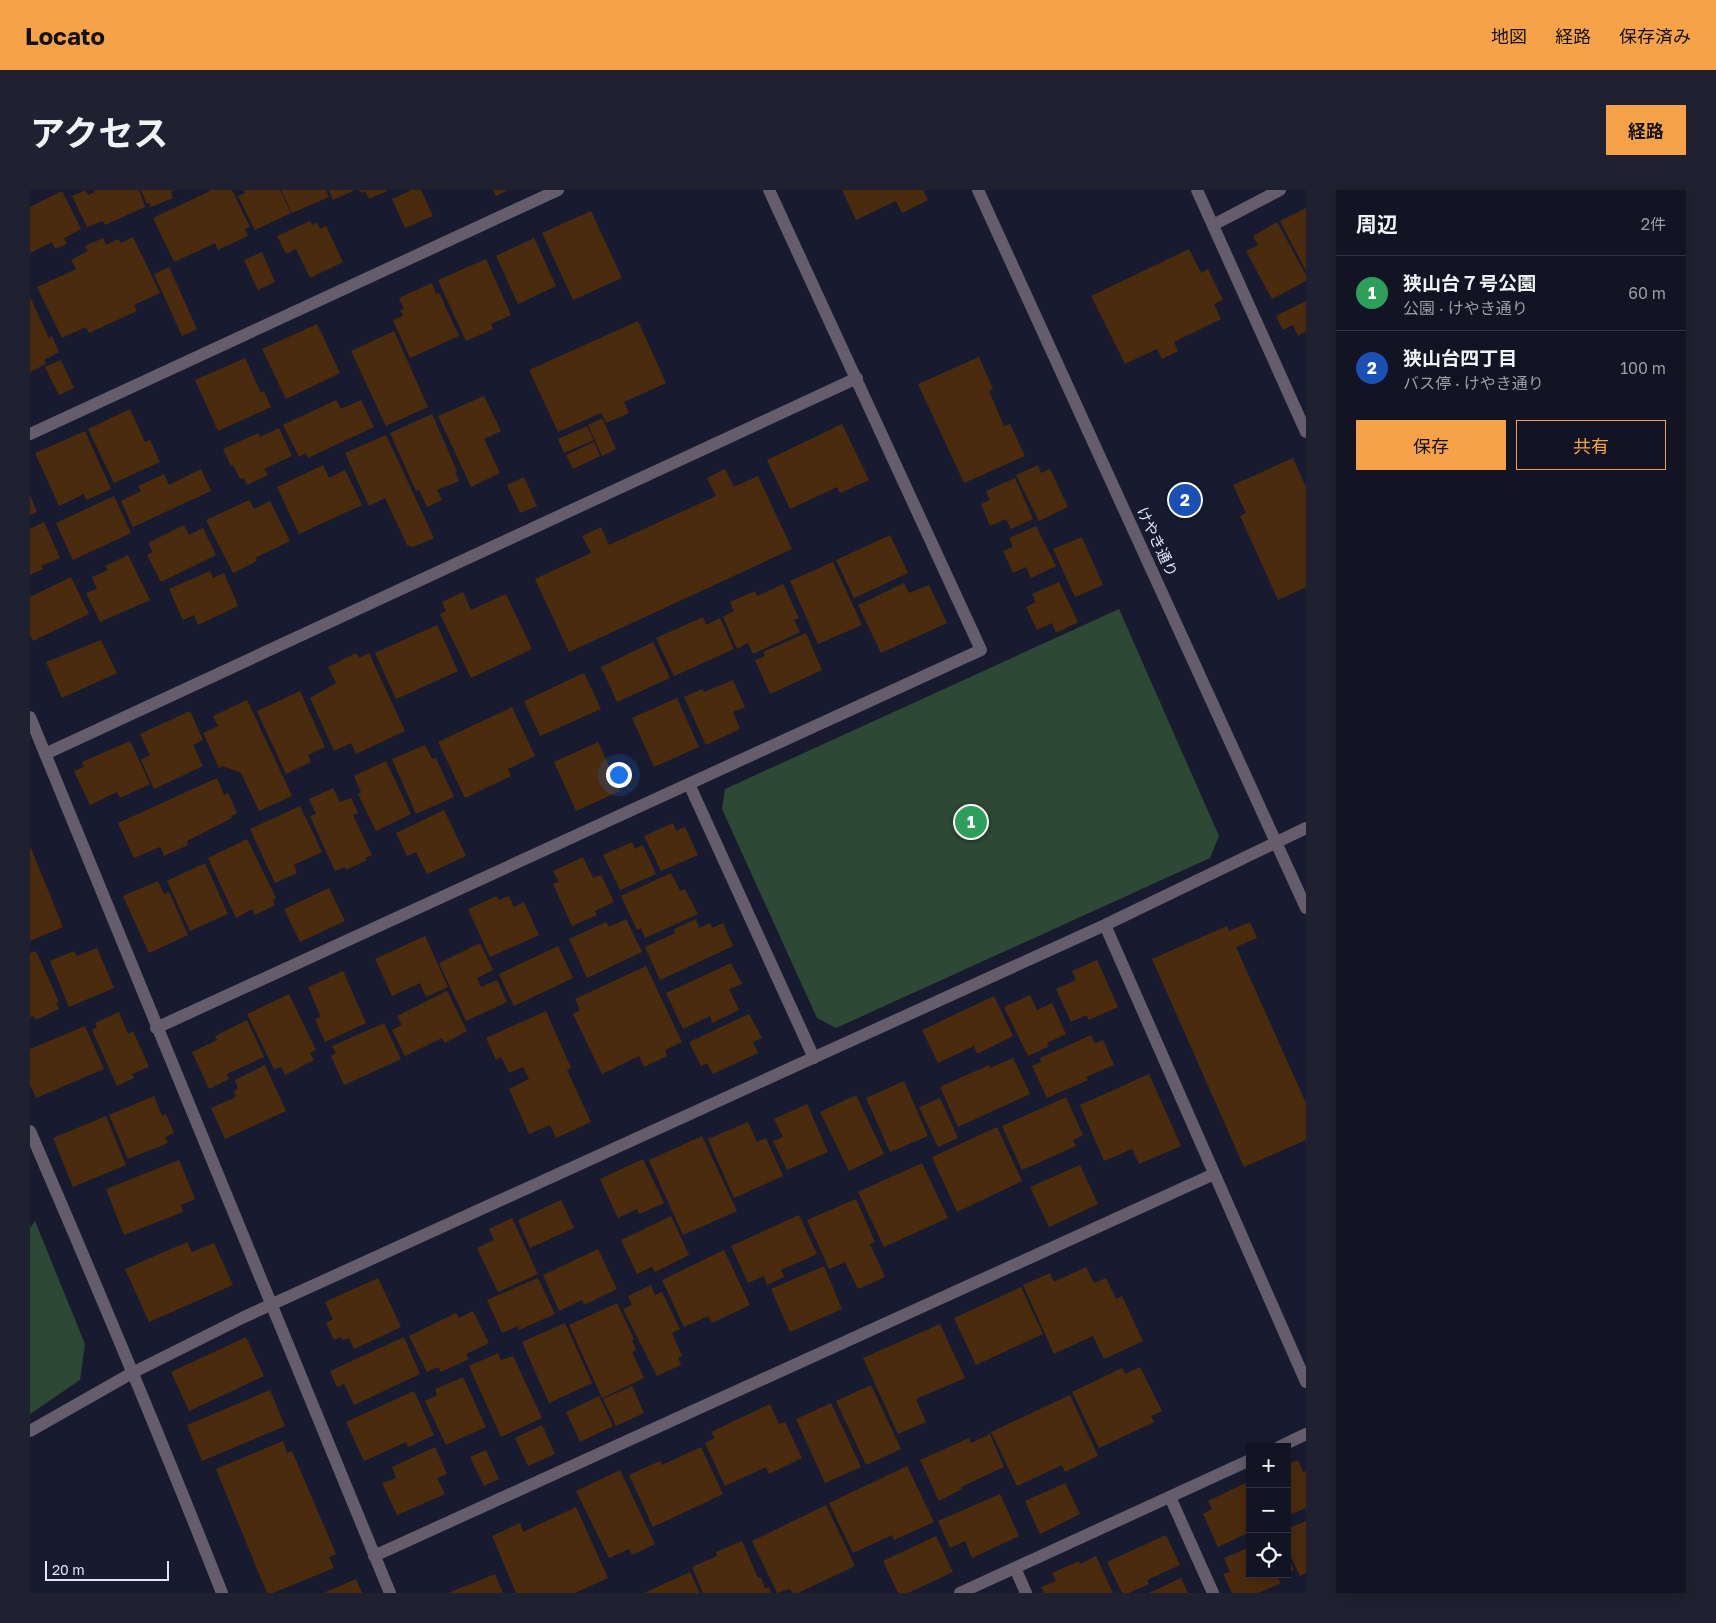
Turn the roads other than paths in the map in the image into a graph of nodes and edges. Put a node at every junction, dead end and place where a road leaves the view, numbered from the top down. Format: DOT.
graph roads {
  1 [pos="558,190"];
  2 [pos="769,190"];
  3 [pos="978,190"];
  4 [pos="1197,190"];
  5 [pos="1280,190"];
  6 [pos="1213,225"];
  7 [pos="857,378"];
  8 [pos="1306,432"];
  9 [pos="30,434"];
  10 [pos="30,717"];
  11 [pos="45,754"];
  12 [pos="689,784"];
  13 [pos="1306,828"];
  14 [pos="1277,842"];
  15 [pos="1306,908"];
  16 [pos="1105,925"];
  17 [pos="156,1028"];
  18 [pos="814,1058"];
  19 [pos="30,1131"];
  20 [pos="1214,1174"];
  21 [pos="272,1305"];
  22 [pos="132,1373"];
  23 [pos="1306,1382"];
  24 [pos="30,1431"];
  25 [pos="1306,1434"];
  26 [pos="1287,1443"];
  27 [pos="1246,1462"];
  28 [pos="1170,1497"];
  29 [pos="374,1556"];
  30 [pos="1014,1568"];
  31 [pos="222,1593"];
  32 [pos="390,1593"];
  33 [pos="960,1593"];
  34 [pos="1026,1593"];
  35 [pos="1214,1593"];
  1 -- 9 [label="street"];
  2 -- 7 [label="street"];
  3 -- 14 [label="street, けやき通り"];
  4 -- 6 [label="street"];
  5 -- 6 [label="street"];
  6 -- 8 [label="street"];
  7 -- 11 [label="street"];
  7 -- 12 [label="street"];
  10 -- 11 [label="street"];
  11 -- 17 [label="street"];
  12 -- 17 [label="street"];
  12 -- 18 [label="street"];
  13 -- 14 [label="street"];
  14 -- 15 [label="street, けやき通り"];
  14 -- 16 [label="street"];
  16 -- 18 [label="street"];
  16 -- 20 [label="street"];
  17 -- 21 [label="street"];
  18 -- 21 [label="street"];
  19 -- 22 [label="street"];
  20 -- 23 [label="street"];
  20 -- 29 [label="street"];
  21 -- 22 [label="street"];
  21 -- 29 [label="street"];
  22 -- 24 [label="street"];
  22 -- 31 [label="street"];
  25 -- 26 [label="street"];
  27 -- 28 [label="street"];
  28 -- 30 [label="street"];
  28 -- 35 [label="street"];
  29 -- 32 [label="street"];
  30 -- 33 [label="street"];
  30 -- 34 [label="street"];
}
